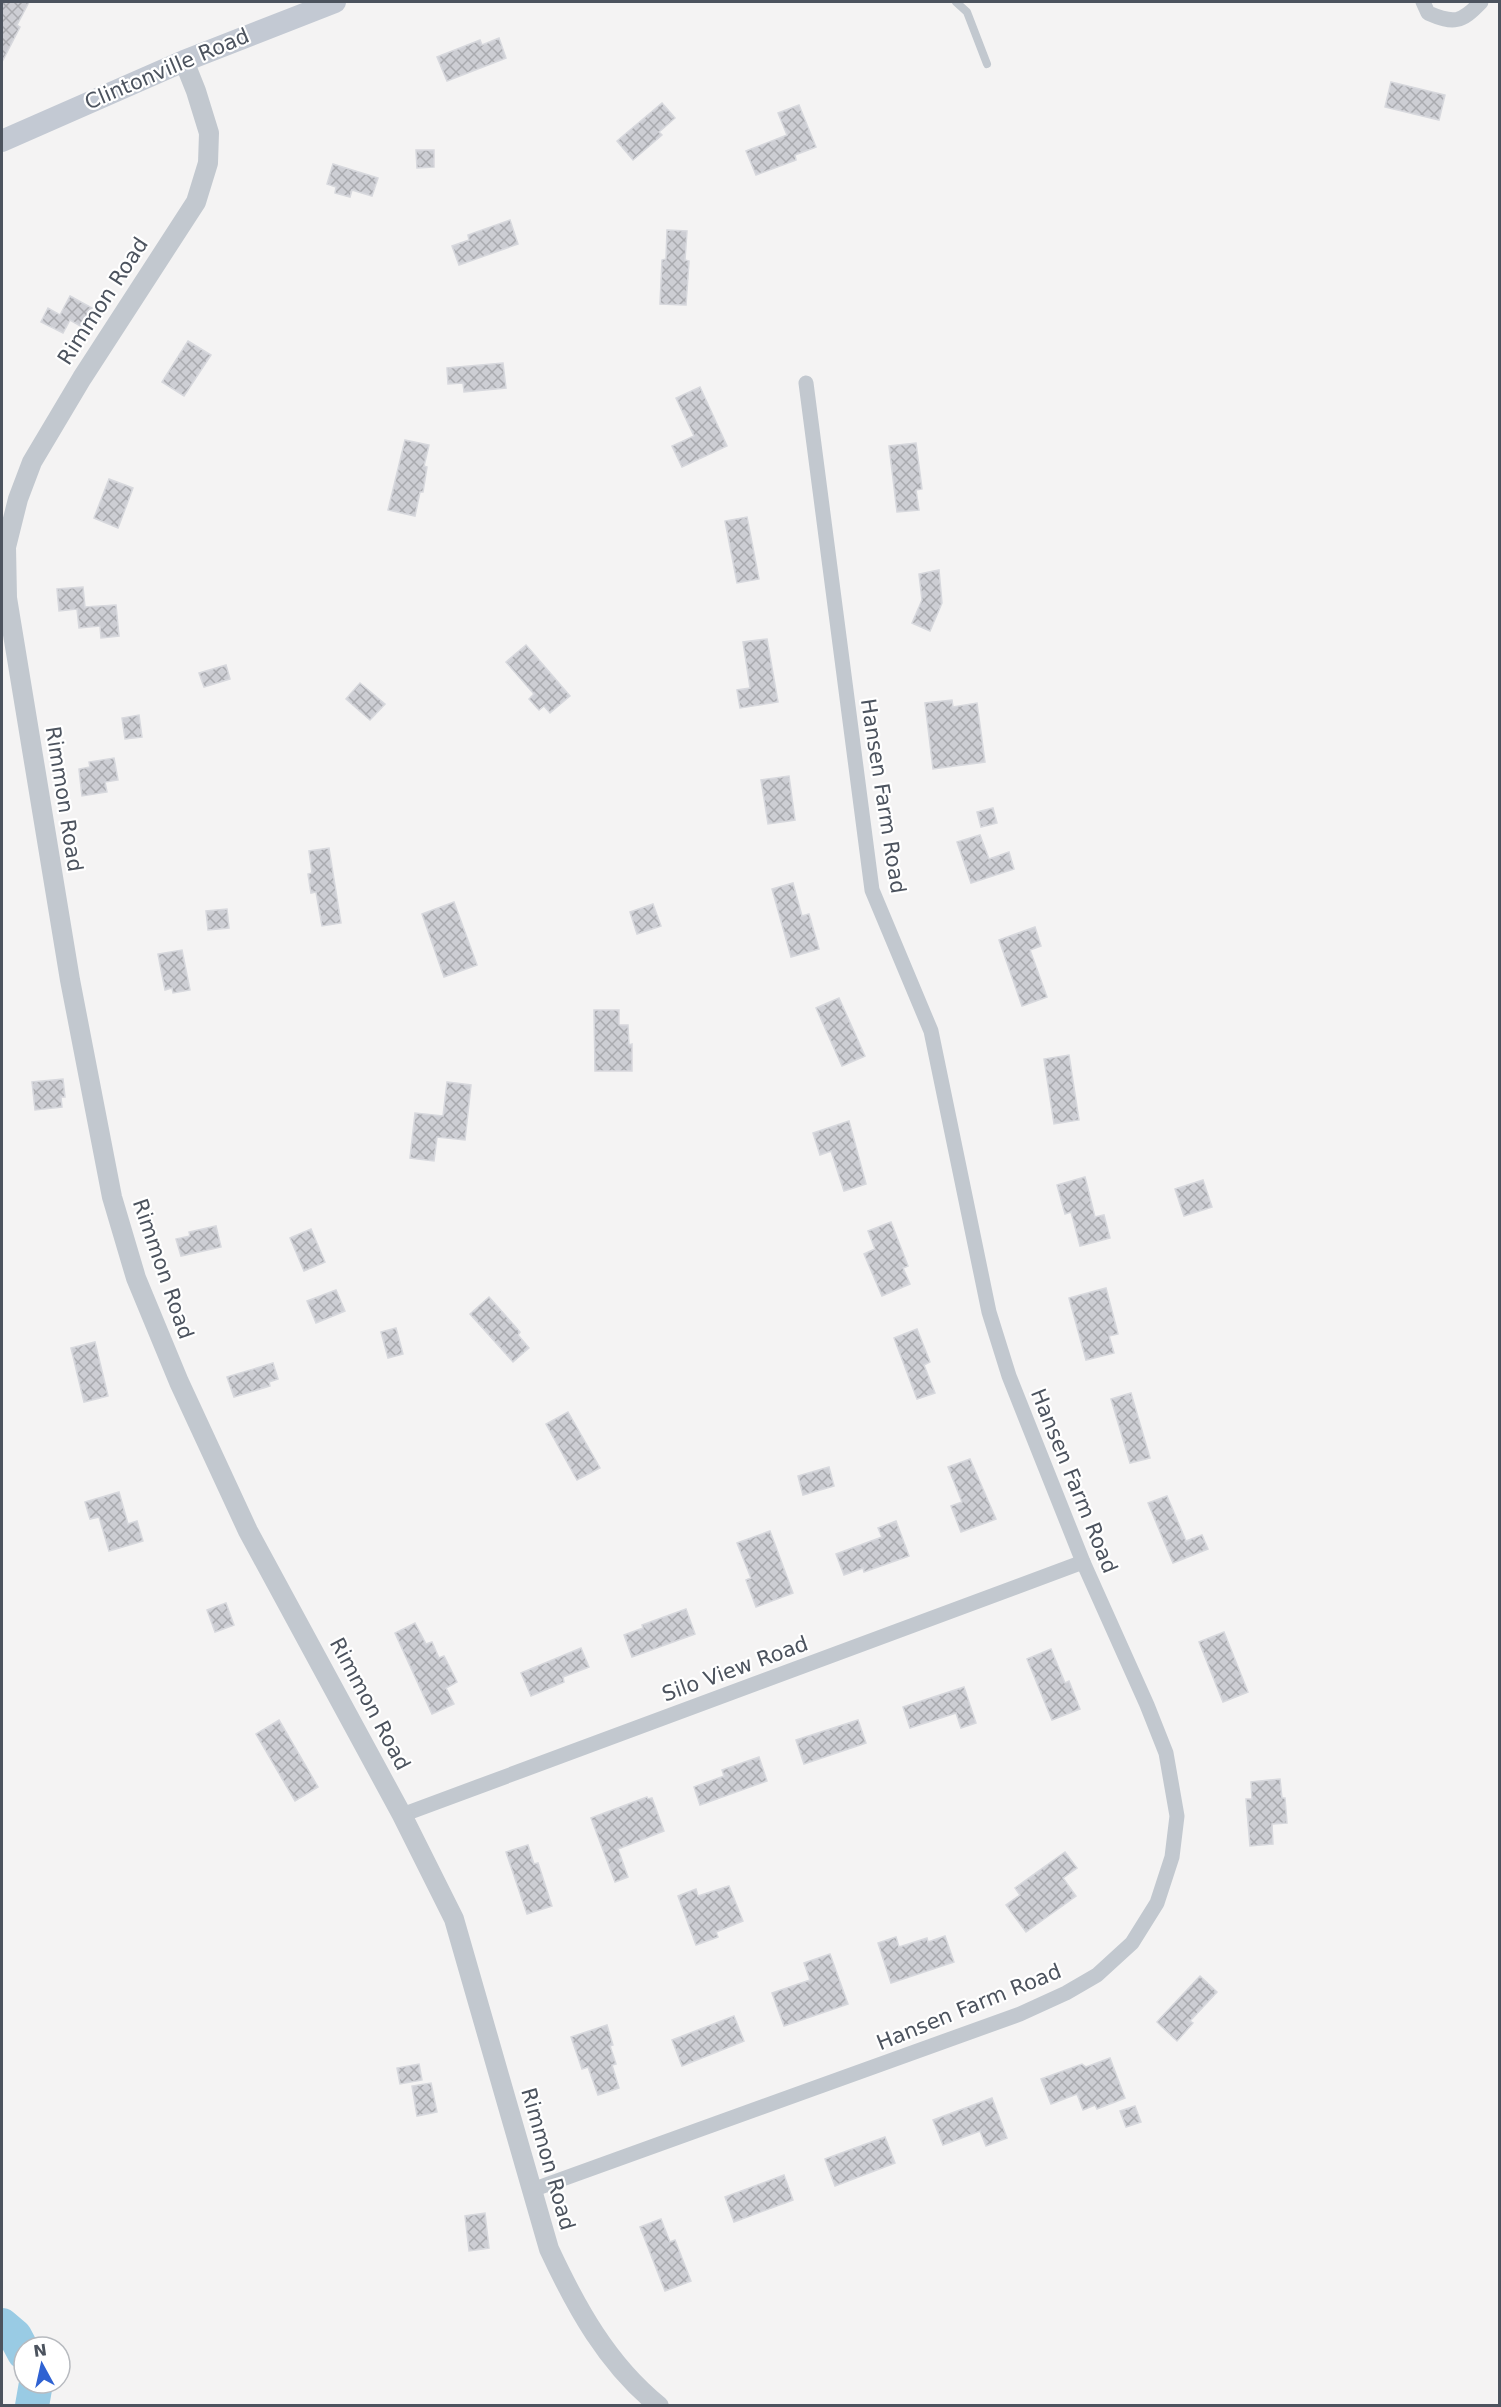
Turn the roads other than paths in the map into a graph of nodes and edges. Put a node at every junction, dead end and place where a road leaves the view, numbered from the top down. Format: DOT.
graph roads {
  1 [pos="334,2"];
  2 [pos="956,2"];
  3 [pos="1423,2"];
  4 [pos="1481,2"];
  5 [pos="184,61"];
  6 [pos="987,64"];
  7 [pos="2,141"];
  8 [pos="807,383"];
  9 [pos="4,598"];
  10 [pos="1083,1562"];
  11 [pos="402,1815"];
  12 [pos="532,2190"];
  13 [pos="659,2406"];
  1 -- 5 [label="main road, Clintonville Road"];
  2 -- 6 [label="lane"];
  3 -- 4 [label="street"];
  5 -- 7 [label="main road, Clintonville Road"];
  5 -- 9 [label="street, Rimmon Road"];
  8 -- 10 [label="street, Hansen Farm Road"];
  9 -- 11 [label="street, Rimmon Road"];
  10 -- 11 [label="street, Silo View Road"];
  10 -- 12 [label="street, Hansen Farm Road"];
  11 -- 12 [label="street, Rimmon Road"];
  12 -- 13 [label="street, Rimmon Road"];
}
